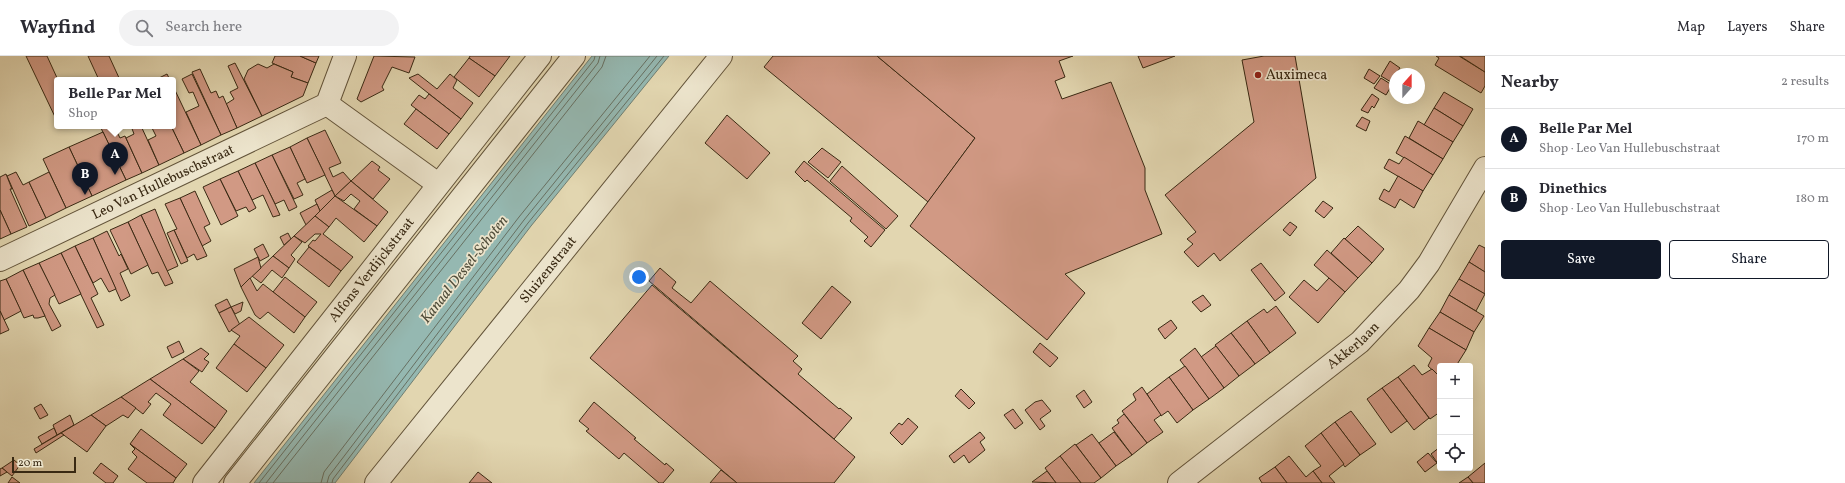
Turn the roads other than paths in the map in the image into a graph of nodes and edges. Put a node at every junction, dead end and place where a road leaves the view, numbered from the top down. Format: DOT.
graph roads {
  1 [pos="345,56"];
  2 [pos="540,56"];
  3 [pos="574,56"];
  4 [pos="720,56"];
  5 [pos="327,104"];
  6 [pos="1485,168"];
  7 [pos="438,184"];
  8 [pos="0,260"];
  9 [pos="204,483"];
  10 [pos="235,483"];
  11 [pos="376,483"];
  12 [pos="1179,483"];
  1 -- 5 [label="street"];
  2 -- 7 [label="street, Alfons Verdijckstraat"];
  3 -- 10 [label="street"];
  4 -- 11 [label="street, Sluizenstraat"];
  5 -- 7 [label="street"];
  5 -- 8 [label="street, Leo Van Hullebuschstraat"];
  6 -- 12 [label="street, Akkerlaan"];
  7 -- 9 [label="street, Alfons Verdijckstraat"];
}
